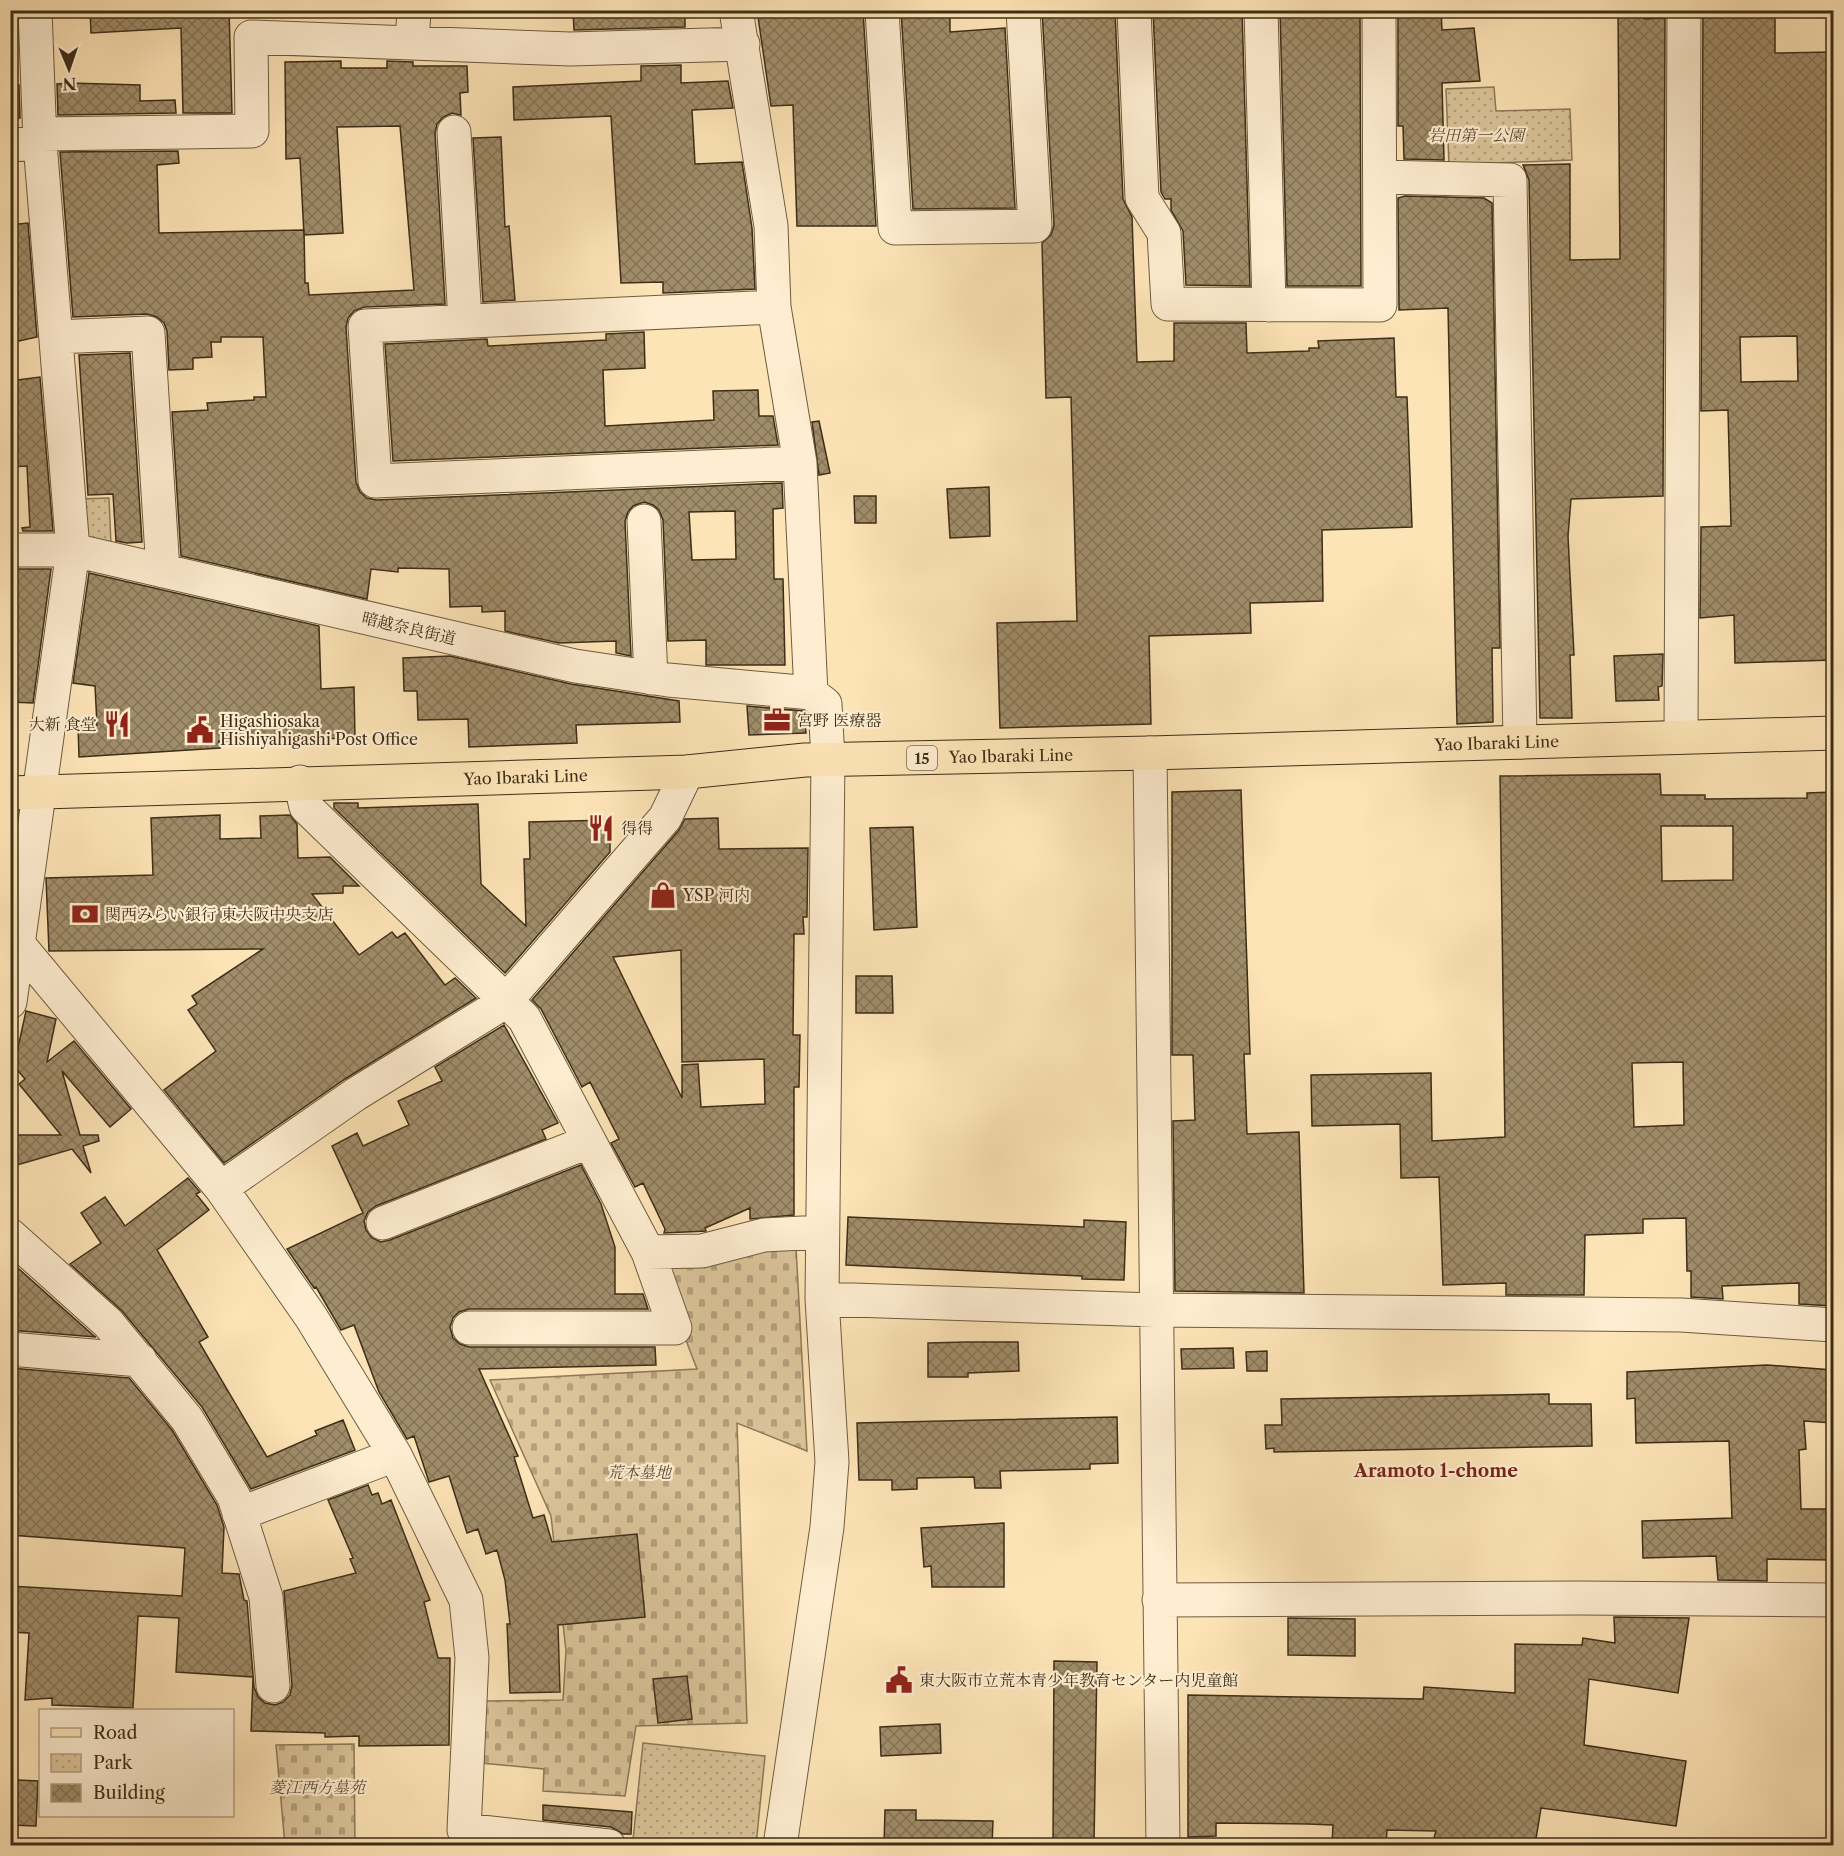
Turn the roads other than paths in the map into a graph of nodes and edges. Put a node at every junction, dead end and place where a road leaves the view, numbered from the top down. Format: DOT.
graph roads {
  1 [pos="35,10"];
  2 [pos="414,10"];
  3 [pos="736,10"];
  4 [pos="882,10"];
  5 [pos="1023,10"];
  6 [pos="1134,10"];
  7 [pos="1261,10"];
  8 [pos="1379,10"];
  9 [pos="1684,10"];
  10 [pos="412,43"];
  11 [pos="743,44"];
  12 [pos="454,132"];
  13 [pos="30,140"];
  14 [pos="1380,177"];
  15 [pos="1269,305"];
  16 [pos="774,306"];
  17 [pos="465,321"];
  18 [pos="56,337"];
  19 [pos="800,463"];
  20 [pos="644,521"];
  21 [pos="10,550"];
  22 [pos="73,550"];
  23 [pos="163,572"];
  24 [pos="651,678"];
  25 [pos="811,693"];
  26 [pos="1833,733"];
  27 [pos="1682,737"];
  28 [pos="1520,742"];
  29 [pos="1150,753"];
  30 [pos="828,759"];
  31 [pos="687,772"];
  32 [pos="300,782"];
  33 [pos="26,792"];
  34 [pos="19,945"];
  35 [pos="10,1002"];
  36 [pos="505,1002"];
  37 [pos="588,1142"];
  38 [pos="221,1188"];
  39 [pos="383,1223"];
  40 [pos="822,1232"];
  41 [pos="10,1235"];
  42 [pos="648,1252"];
  43 [pos="822,1299"];
  44 [pos="1155,1310"];
  45 [pos="1833,1325"];
  46 [pos="469,1328"];
  47 [pos="10,1349"];
  48 [pos="140,1360"];
  49 [pos="395,1455"];
  50 [pos="239,1514"];
  51 [pos="1833,1600"];
  52 [pos="1159,1610"];
  53 [pos="273,1686"];
  54 [pos="464,1838"];
  55 [pos="609,1845"];
  56 [pos="780,1845"];
  57 [pos="1163,1845"];
  1 -- 13 [label="street"];
  2 -- 10 [label="street"];
  3 -- 11 [label="street"];
  4 -- 5 [label="street"];
  6 -- 15 [label="street"];
  7 -- 15 [label="street"];
  8 -- 14 [label="street"];
  9 -- 27 [label="street"];
  10 -- 11 [label="street"];
  10 -- 13 [label="street"];
  11 -- 16 [label="street"];
  12 -- 17 [label="street"];
  13 -- 18 [label="street"];
  14 -- 15 [label="street"];
  14 -- 28 [label="street"];
  16 -- 17 [label="street"];
  16 -- 19 [label="street"];
  17 -- 19 [label="street"];
  18 -- 22 [label="street"];
  18 -- 23 [label="street"];
  19 -- 25 [label="street"];
  20 -- 24 [label="street"];
  21 -- 22 [label="street, 暗越奈良街道"];
  22 -- 23 [label="street, 暗越奈良街道"];
  22 -- 33 [label="street"];
  23 -- 24 [label="street, 暗越奈良街道"];
  24 -- 25 [label="street, 暗越奈良街道"];
  25 -- 30 [label="street"];
  26 -- 27 [label="main road, Yao Ibaraki Line / 15"];
  27 -- 28 [label="main road, Yao Ibaraki Line / 15"];
  28 -- 29 [label="main road, Yao Ibaraki Line / 15"];
  29 -- 30 [label="main road, Yao Ibaraki Line / 15"];
  29 -- 44 [label="street"];
  30 -- 31 [label="main road, Yao Ibaraki Line / 15"];
  30 -- 40 [label="street"];
  31 -- 32 [label="main road, Yao Ibaraki Line / 15"];
  31 -- 36 [label="street"];
  32 -- 33 [label="main road, Yao Ibaraki Line / 15"];
  32 -- 36 [label="street"];
  33 -- 34 [label="street"];
  34 -- 35 [label="street"];
  34 -- 38 [label="street"];
  36 -- 37 [label="street"];
  36 -- 38 [label="street"];
  37 -- 39 [label="street"];
  37 -- 42 [label="street"];
  38 -- 49 [label="street"];
  40 -- 42 [label="street"];
  40 -- 43 [label="street"];
  41 -- 48 [label="street"];
  42 -- 46 [label="street"];
  43 -- 44 [label="street"];
  43 -- 56 [label="street"];
  44 -- 45 [label="street"];
  44 -- 52 [label="street"];
  47 -- 48 [label="street"];
  48 -- 50 [label="street"];
  49 -- 50 [label="street"];
  49 -- 54 [label="street"];
  50 -- 53 [label="street"];
  51 -- 52 [label="street"];
  52 -- 57 [label="street"];
  54 -- 55 [label="street"];
}
